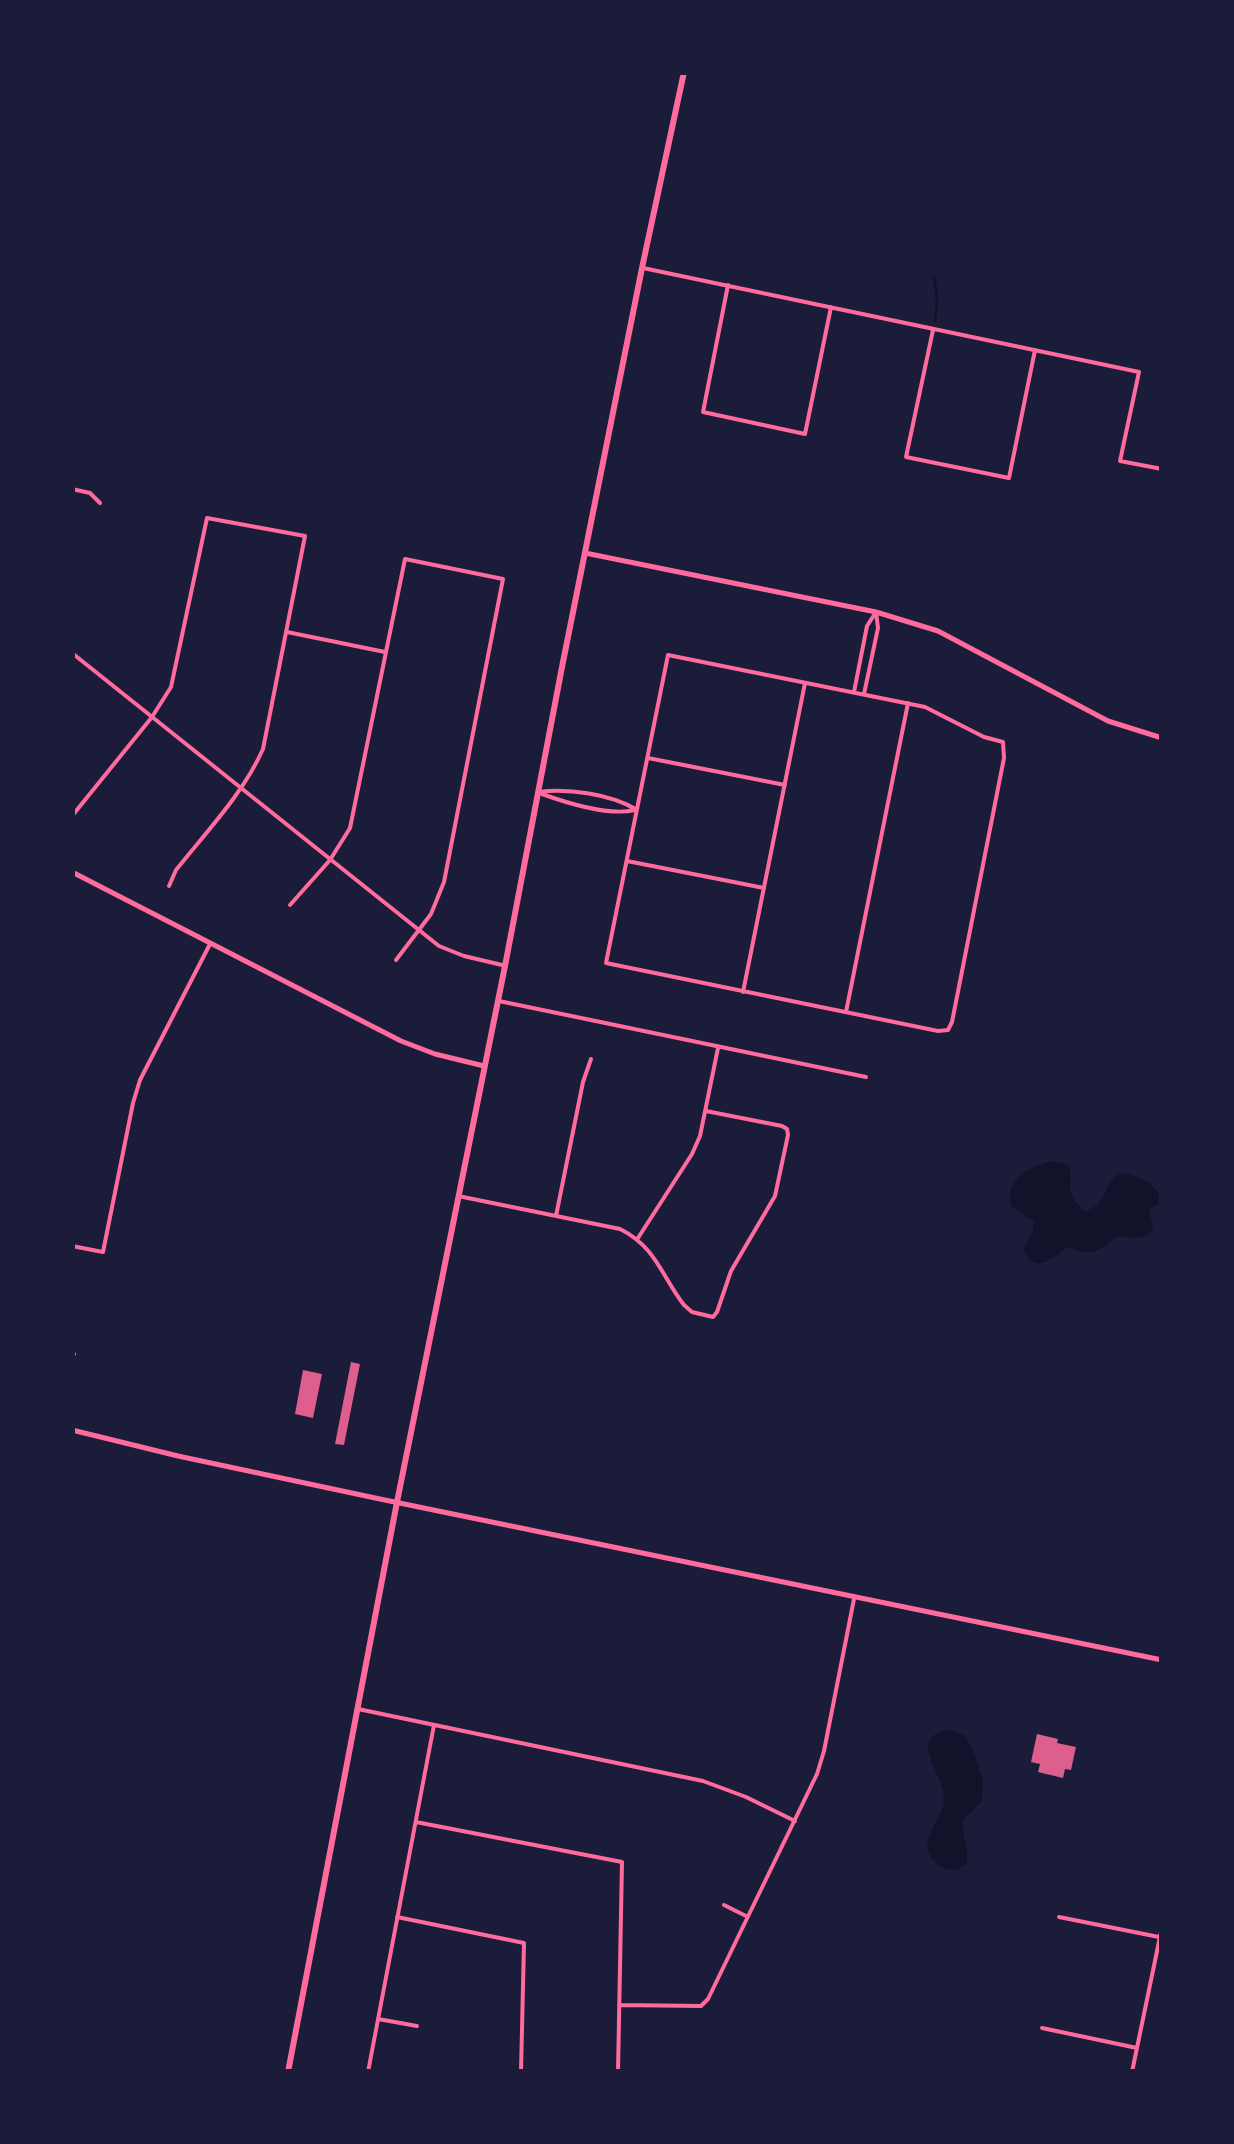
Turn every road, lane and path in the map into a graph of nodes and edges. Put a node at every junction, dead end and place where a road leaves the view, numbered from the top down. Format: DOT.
graph roads {
  1 [pos="684,72"];
  2 [pos="642,268"];
  3 [pos="728,285"];
  4 [pos="831,306"];
  5 [pos="933,328"];
  6 [pos="1036,350"];
  7 [pos="1162,469"];
  8 [pos="72,490"];
  9 [pos="100,502"];
  10 [pos="585,552"];
  11 [pos="876,612"];
  12 [pos="287,632"];
  13 [pos="386,652"];
  14 [pos="72,654"];
  15 [pos="805,682"];
  16 [pos="854,692"];
  17 [pos="864,694"];
  18 [pos="908,704"];
  19 [pos="152,717"];
  20 [pos="1162,738"];
  21 [pos="648,758"];
  22 [pos="785,784"];
  23 [pos="240,788"];
  24 [pos="538,792"];
  25 [pos="637,810"];
  26 [pos="72,816"];
  27 [pos="330,860"];
  28 [pos="627,861"];
  29 [pos="72,872"];
  30 [pos="170,886"];
  31 [pos="764,888"];
  32 [pos="290,905"];
  33 [pos="418,931"];
  34 [pos="210,944"];
  35 [pos="396,960"];
  36 [pos="505,966"];
  37 [pos="743,992"];
  38 [pos="498,1000"];
  39 [pos="846,1012"];
  40 [pos="718,1047"];
  41 [pos="591,1060"];
  42 [pos="484,1066"];
  43 [pos="866,1078"];
  44 [pos="706,1111"];
  45 [pos="458,1196"];
  46 [pos="556,1216"];
  47 [pos="638,1238"];
  48 [pos="72,1246"];
  49 [pos="72,1430"];
  50 [pos="397,1502"];
  51 [pos="854,1596"];
  52 [pos="1162,1660"];
  53 [pos="358,1709"];
  54 [pos="434,1725"];
  55 [pos="796,1821"];
  56 [pos="416,1822"];
  57 [pos="724,1905"];
  58 [pos="397,1917"];
  59 [pos="748,1917"];
  60 [pos="1059,1917"];
  61 [pos="1162,1927"];
  62 [pos="1160,1938"];
  63 [pos="620,2005"];
  64 [pos="378,2019"];
  65 [pos="417,2026"];
  66 [pos="1042,2028"];
  67 [pos="1136,2048"];
  68 [pos="288,2072"];
  69 [pos="368,2072"];
  70 [pos="521,2072"];
  71 [pos="618,2072"];
  72 [pos="1132,2072"];
  1 -- 2 [label="main road"];
  2 -- 3 [label="street"];
  2 -- 10 [label="main road"];
  3 -- 4 [label="street"];
  3 -- 4 [label="street"];
  4 -- 5 [label="street"];
  5 -- 6 [label="street"];
  5 -- 6 [label="street"];
  6 -- 7 [label="street"];
  8 -- 9 [label="street"];
  10 -- 11 [label="street"];
  10 -- 24 [label="main road"];
  11 -- 16 [label="street"];
  11 -- 17 [label="street"];
  11 -- 20 [label="street"];
  12 -- 13 [label="street"];
  12 -- 19 [label="street"];
  12 -- 23 [label="street"];
  13 -- 27 [label="street"];
  13 -- 33 [label="street"];
  14 -- 19 [label="street"];
  15 -- 16 [label="street"];
  15 -- 21 [label="street"];
  15 -- 22 [label="street"];
  16 -- 17 [label="street"];
  17 -- 18 [label="street"];
  18 -- 39 [label="street"];
  18 -- 39 [label="street"];
  19 -- 23 [label="street"];
  19 -- 26 [label="street"];
  21 -- 22 [label="street"];
  21 -- 25 [label="street"];
  22 -- 31 [label="street"];
  23 -- 27 [label="street"];
  23 -- 30 [label="street"];
  24 -- 25 [label="street"];
  24 -- 25 [label="street"];
  24 -- 36 [label="main road"];
  25 -- 28 [label="street"];
  27 -- 32 [label="street"];
  27 -- 33 [label="street"];
  28 -- 31 [label="street"];
  28 -- 37 [label="street"];
  29 -- 34 [label="street"];
  31 -- 37 [label="street"];
  33 -- 35 [label="street"];
  33 -- 36 [label="street"];
  34 -- 42 [label="street"];
  34 -- 48 [label="street"];
  36 -- 38 [label="main road"];
  37 -- 39 [label="street"];
  38 -- 40 [label="street"];
  38 -- 42 [label="main road"];
  40 -- 43 [label="street"];
  40 -- 44 [label="street"];
  41 -- 46 [label="street"];
  42 -- 45 [label="main road"];
  44 -- 47 [label="street"];
  44 -- 47 [label="street"];
  45 -- 46 [label="street"];
  45 -- 50 [label="main road"];
  46 -- 47 [label="street"];
  49 -- 50 [label="street"];
  50 -- 51 [label="street"];
  50 -- 53 [label="main road"];
  51 -- 52 [label="street"];
  51 -- 55 [label="street"];
  53 -- 54 [label="street"];
  53 -- 68 [label="main road"];
  54 -- 55 [label="street"];
  54 -- 56 [label="street"];
  55 -- 59 [label="street"];
  56 -- 58 [label="street"];
  56 -- 63 [label="street"];
  57 -- 59 [label="street"];
  58 -- 64 [label="street"];
  58 -- 70 [label="street"];
  59 -- 63 [label="street"];
  60 -- 62 [label="street"];
  61 -- 62 [label="street"];
  62 -- 67 [label="street"];
  63 -- 71 [label="street"];
  64 -- 65 [label="street"];
  64 -- 69 [label="street"];
  66 -- 67 [label="street"];
  67 -- 72 [label="street"];
}
